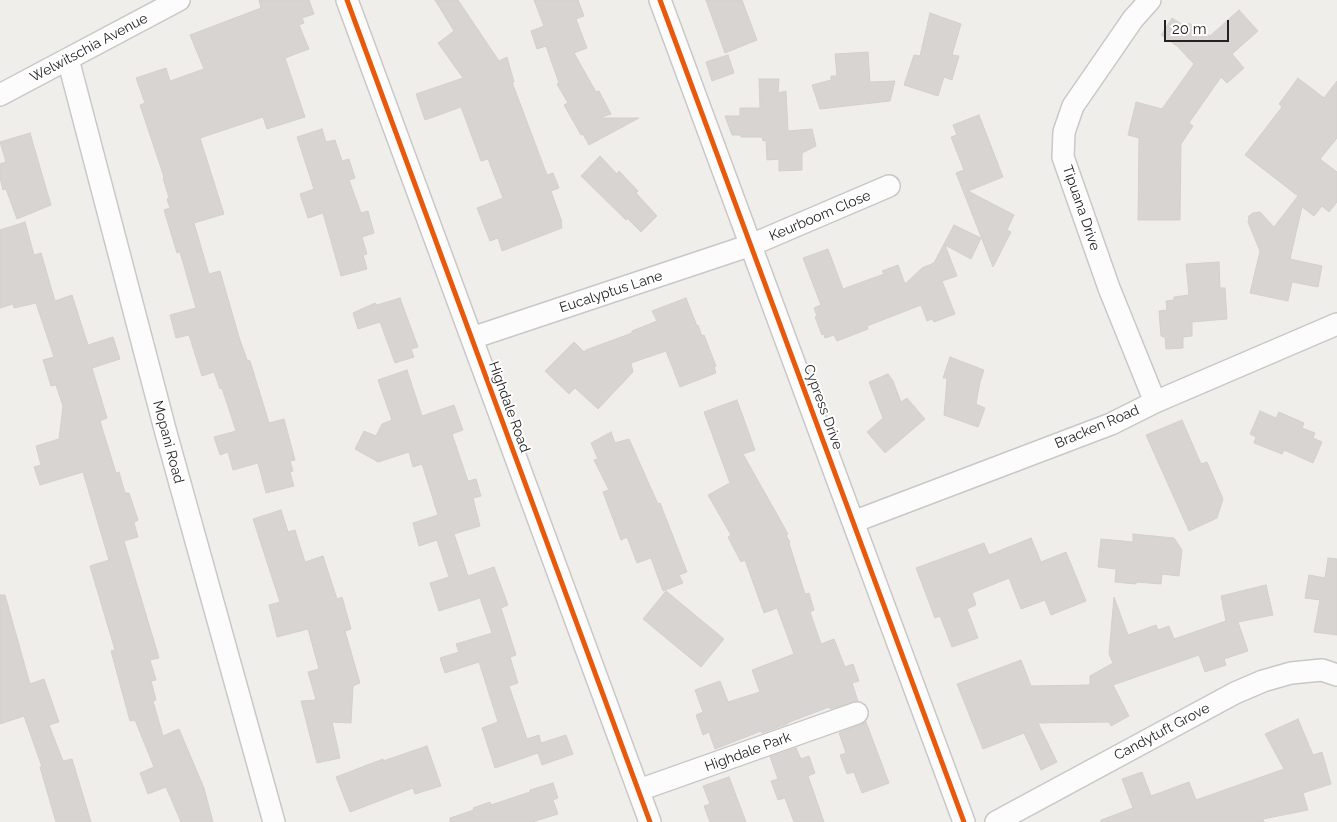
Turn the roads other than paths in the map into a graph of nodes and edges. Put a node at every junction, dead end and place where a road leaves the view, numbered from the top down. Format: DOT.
graph roads {
  1 [pos="178,0"];
  2 [pos="347,0"];
  3 [pos="660,0"];
  4 [pos="1150,0"];
  5 [pos="68,60"];
  6 [pos="0,95"];
  7 [pos="889,186"];
  8 [pos="751,245"];
  9 [pos="1337,324"];
  10 [pos="472,338"];
  11 [pos="1155,402"];
  12 [pos="853,522"];
  13 [pos="1337,674"];
  14 [pos="857,713"];
  15 [pos="639,790"];
  16 [pos="274,822"];
  17 [pos="650,822"];
  18 [pos="964,822"];
  19 [pos="996,822"];
  1 -- 5 [label="street, Welwitschia Avenue"];
  2 -- 10 [label="street, Highdale Road"];
  3 -- 8 [label="street, Cypress Drive"];
  4 -- 11 [label="street, Tipuana Drive"];
  5 -- 6 [label="street, Welwitschia Avenue"];
  5 -- 16 [label="street, Mopani Road"];
  7 -- 8 [label="street, Keurboom Close"];
  8 -- 10 [label="street, Eucalyptus Lane"];
  8 -- 12 [label="street, Cypress Drive"];
  9 -- 11 [label="street, Bracken Road"];
  10 -- 15 [label="street, Highdale Road"];
  11 -- 12 [label="street, Bracken Road"];
  12 -- 18 [label="street, Cypress Drive"];
  13 -- 19 [label="street, Candytuft Grove"];
  14 -- 15 [label="street, Highdale Park"];
  15 -- 17 [label="street, Highdale Road"];
}
